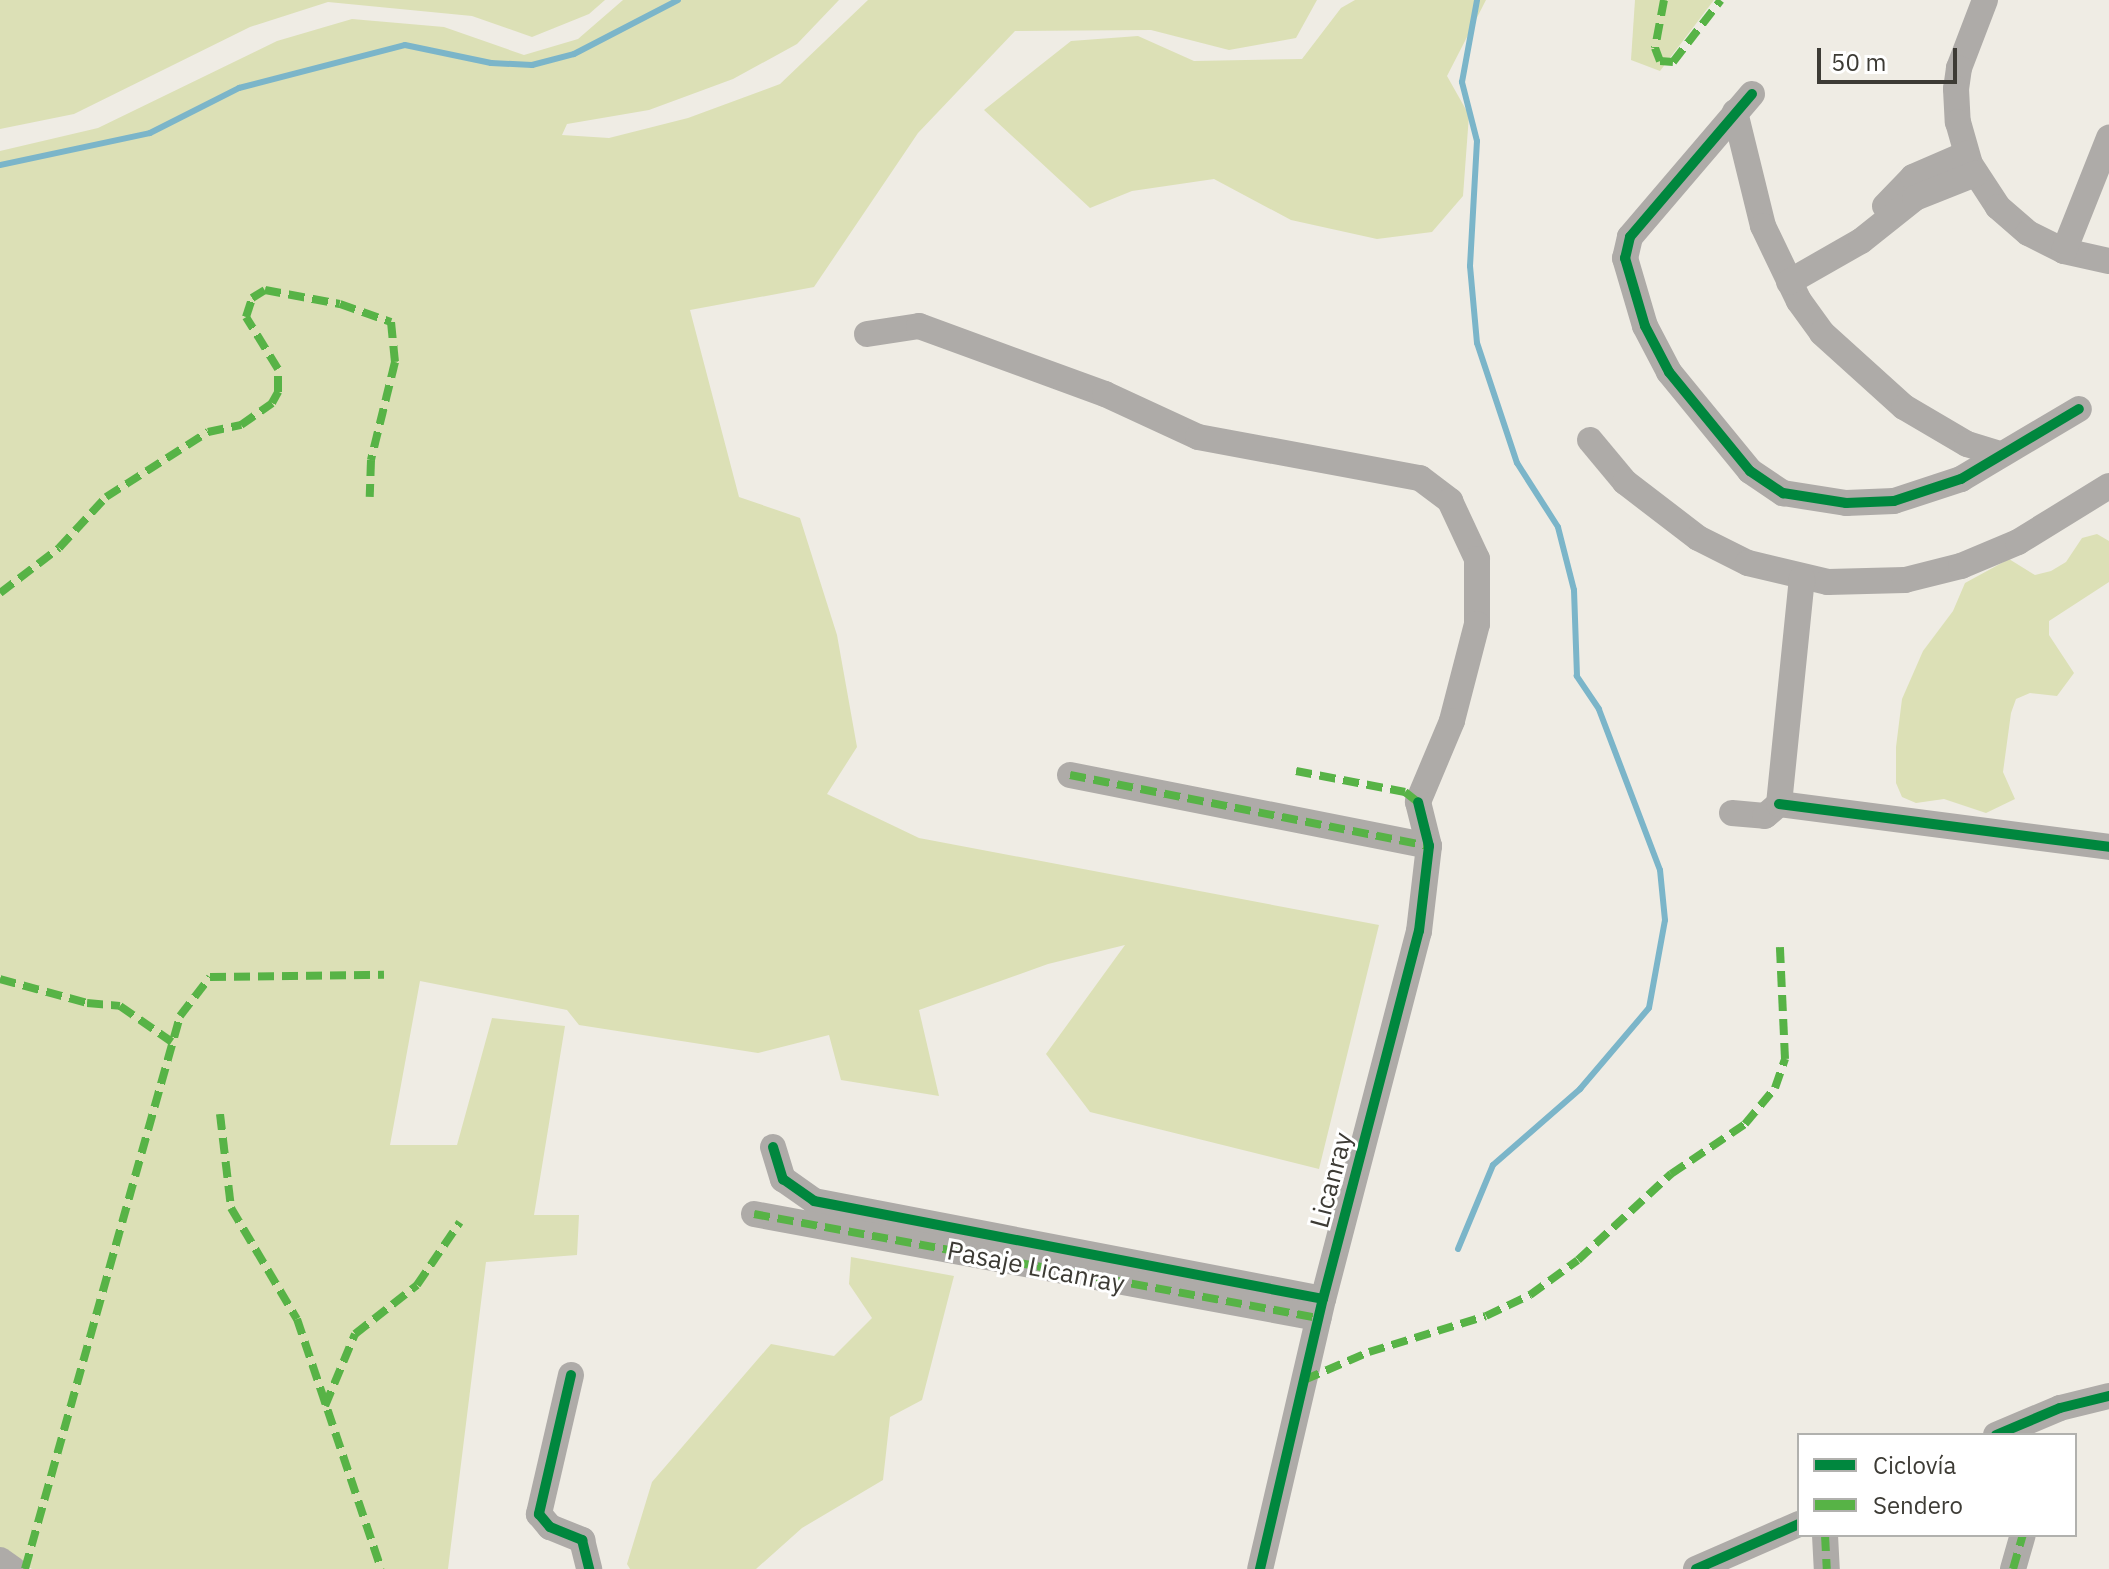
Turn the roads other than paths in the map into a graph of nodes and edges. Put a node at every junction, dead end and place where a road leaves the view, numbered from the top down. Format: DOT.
graph roads {
  1 [pos="1985,0"];
  2 [pos="2109,138"];
  3 [pos="1970,164"];
  4 [pos="2064,251"];
  5 [pos="2109,261"];
  6 [pos="1794,279"];
  7 [pos="867,334"];
  8 [pos="2079,409"];
  9 [pos="1590,440"];
  10 [pos="2000,454"];
  11 [pos="2109,486"];
  12 [pos="1802,578"];
  13 [pos="1070,775"];
  14 [pos="1779,804"];
  15 [pos="1732,813"];
  16 [pos="1429,846"];
  17 [pos="2109,847"];
  18 [pos="773,1147"];
  19 [pos="754,1214"];
  20 [pos="1320,1309"];
  21 [pos="571,1375"];
  22 [pos="2109,1396"];
  23 [pos="2033,1427"];
  24 [pos="2005,1433"];
  25 [pos="1797,1525"];
  26 [pos="1825,1537"];
  27 [pos="2022,1537"];
  28 [pos="0,1560"];
  29 [pos="1700,1568"];
  30 [pos="13,1569"];
  31 [pos="589,1569"];
  32 [pos="1260,1569"];
  33 [pos="1827,1569"];
  34 [pos="2013,1569"];
  1 -- 3 [label="street"];
  2 -- 4 [label="street"];
  3 -- 4 [label="street"];
  3 -- 6 [label="street"];
  4 -- 5 [label="street"];
  6 -- 10 [label="street"];
  6 -- 10 [label="street"];
  7 -- 16 [label="street, Licanray"];
  8 -- 10 [label="street"];
  9 -- 12 [label="street"];
  11 -- 12 [label="street"];
  12 -- 14 [label="street"];
  13 -- 16 [label="street"];
  14 -- 15 [label="street"];
  14 -- 17 [label="street"];
  16 -- 20 [label="street, Licanray"];
  18 -- 20 [label="street"];
  19 -- 20 [label="street, Pasaje Licanray"];
  20 -- 32 [label="street, Licanray"];
  21 -- 31 [label="street"];
  22 -- 23 [label="street"];
  23 -- 24 [label="street"];
  25 -- 29 [label="street"];
  26 -- 33 [label="street"];
  27 -- 34 [label="street"];
  28 -- 30 [label="street"];
}
